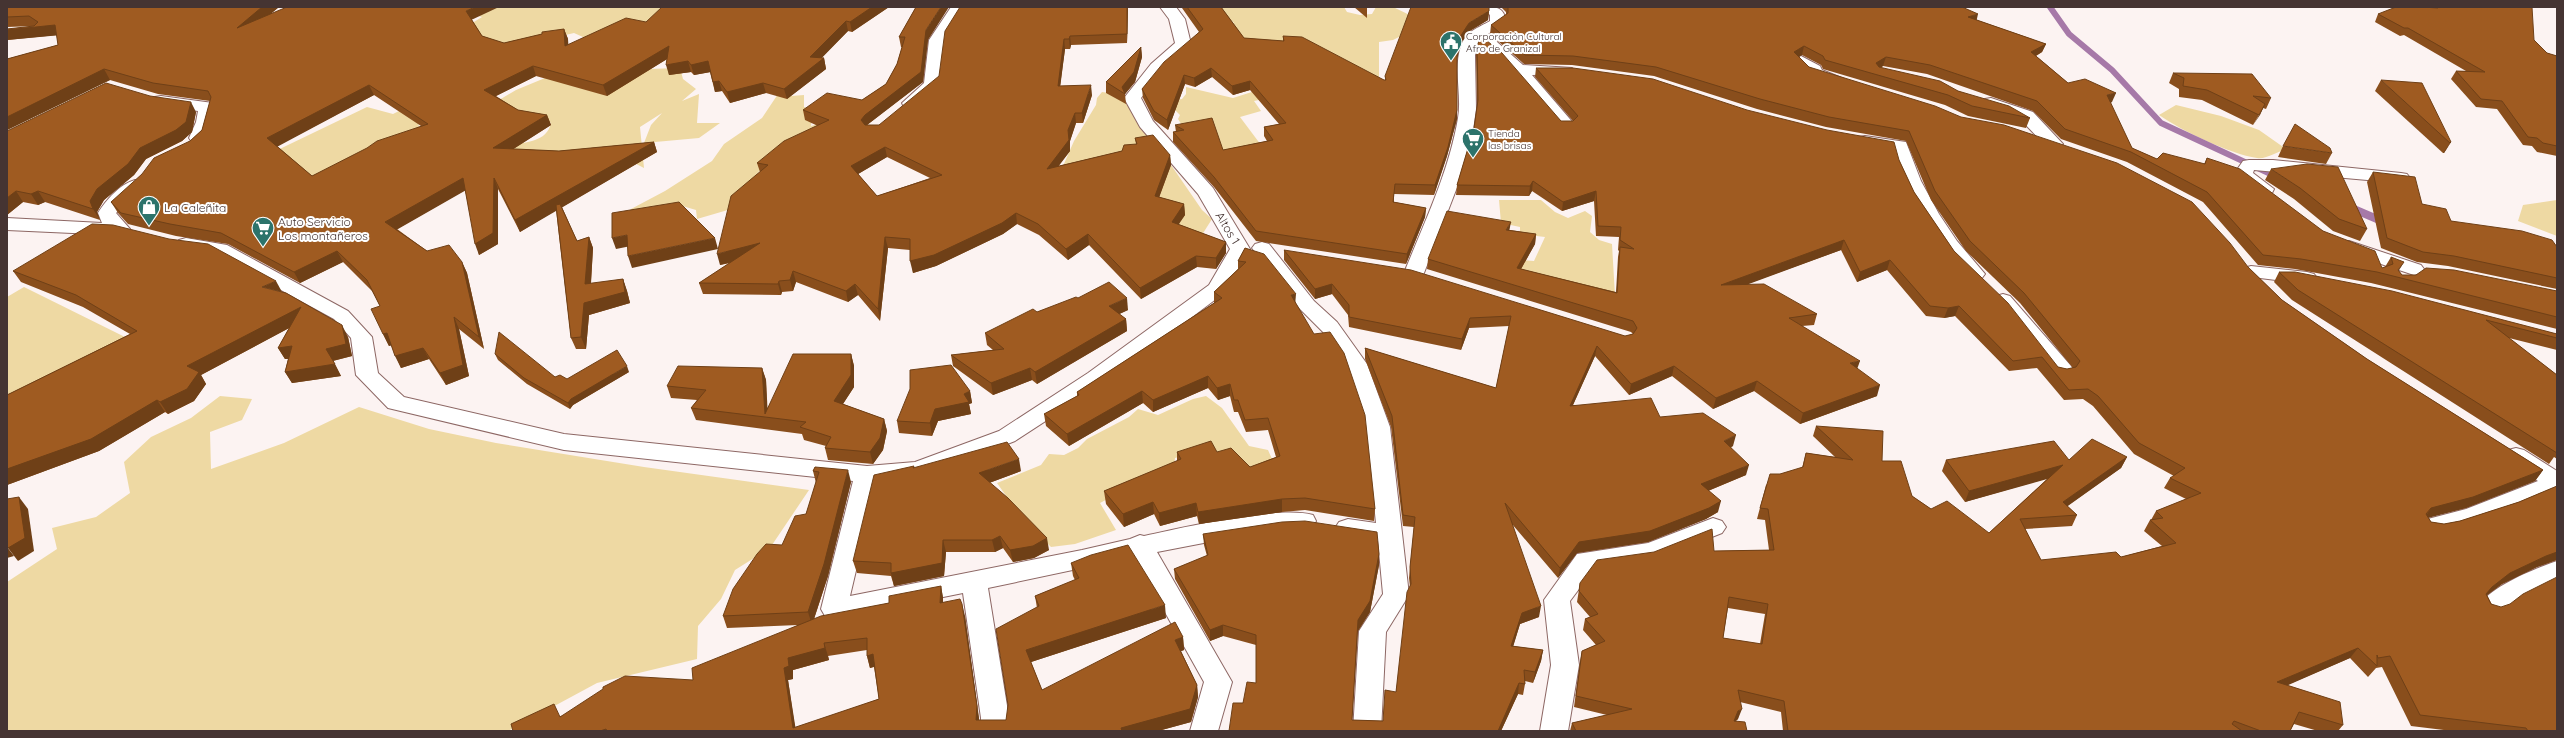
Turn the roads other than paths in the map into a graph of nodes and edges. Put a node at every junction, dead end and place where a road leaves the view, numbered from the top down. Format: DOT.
graph roads {
  1 [pos="959,7"];
  2 [pos="1168,7"];
  3 [pos="1489,7"];
  4 [pos="1479,34"];
  5 [pos="1801,61"];
  6 [pos="1519,70"];
  7 [pos="1579,72"];
  8 [pos="1852,86"];
  9 [pos="142,96"];
  10 [pos="1975,99"];
  11 [pos="897,113"];
  12 [pos="1566,125"];
  13 [pos="2011,130"];
  14 [pos="1847,137"];
  15 [pos="2054,144"];
  16 [pos="182,150"];
  17 [pos="2075,151"];
  18 [pos="144,174"];
  19 [pos="2410,179"];
  20 [pos="2280,200"];
  21 [pos="7,224"];
  22 [pos="120,229"];
  23 [pos="141,234"];
  24 [pos="2330,239"];
  25 [pos="169,241"];
  26 [pos="1251,248"];
  27 [pos="1292,253"];
  28 [pos="2238,254"];
  29 [pos="2414,269"];
  30 [pos="2251,272"];
  31 [pos="2434,272"];
  32 [pos="1435,280"];
  33 [pos="2326,282"];
  34 [pos="2399,284"];
  35 [pos="2273,294"];
  36 [pos="2063,370"];
  37 [pos="2503,448"];
  38 [pos="867,474"];
  39 [pos="2557,482"];
  40 [pos="2433,526"];
  41 [pos="1713,527"];
  42 [pos="1389,534"];
  43 [pos="1140,544"];
  44 [pos="2557,571"];
  45 [pos="974,580"];
  46 [pos="2492,606"];
  47 [pos="994,731"];
  48 [pos="1204,731"];
  49 [pos="1366,731"];
  50 [pos="1554,731"];
  1 -- 11 [label="street"];
  2 -- 26 [label="street, Altos 1"];
  3 -- 4 [label="street"];
  4 -- 6 [label="street"];
  4 -- 32 [label="street"];
  5 -- 8 [label="street"];
  6 -- 7 [label="street"];
  6 -- 12 [label="street"];
  9 -- 16 [label="street"];
  10 -- 15 [label="street"];
  13 -- 15 [label="street"];
  14 -- 36 [label="street"];
  15 -- 17 [label="street"];
  18 -- 22 [label="street"];
  19 -- 20 [label="street"];
  21 -- 22 [label="street"];
  22 -- 23 [label="street"];
  24 -- 29 [label="street"];
  25 -- 38 [label="street, Altos 1"];
  26 -- 27 [label="street"];
  26 -- 38 [label="street, Altos 1"];
  26 -- 42 [label="street"];
  28 -- 30 [label="street"];
  29 -- 31 [label="street"];
  29 -- 34 [label="street"];
  30 -- 33 [label="street"];
  30 -- 35 [label="street"];
  37 -- 39 [label="street"];
  38 -- 45 [label="street"];
  39 -- 40 [label="street"];
  41 -- 50 [label="street"];
  42 -- 43 [label="street"];
  42 -- 49 [label="street"];
  43 -- 45 [label="street"];
  43 -- 48 [label="street"];
  44 -- 46 [label="street"];
  45 -- 47 [label="street"];
}
